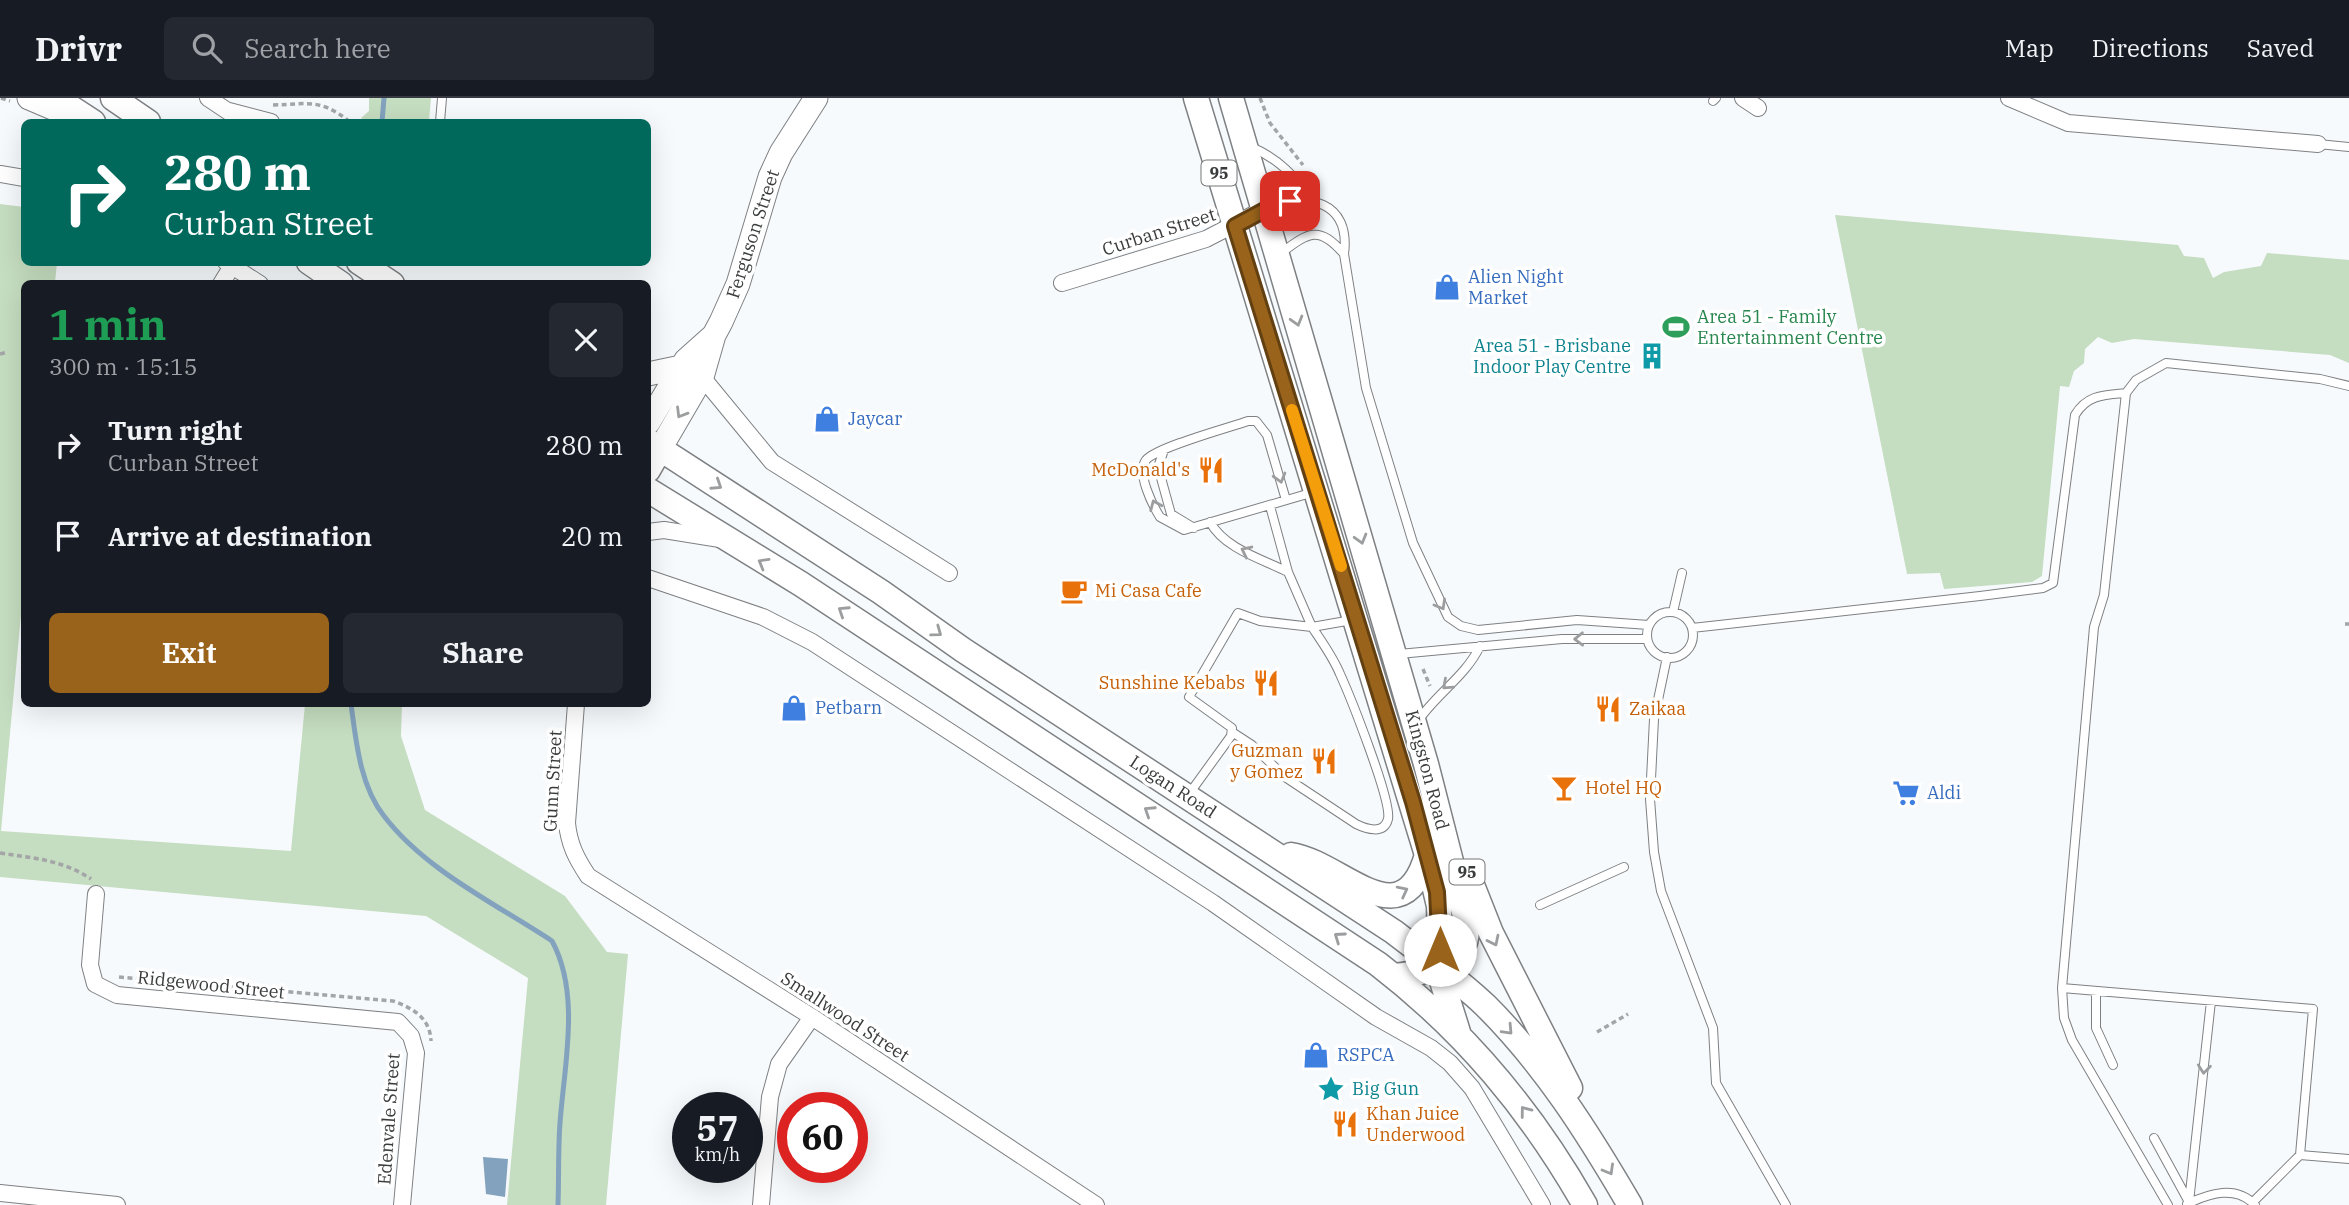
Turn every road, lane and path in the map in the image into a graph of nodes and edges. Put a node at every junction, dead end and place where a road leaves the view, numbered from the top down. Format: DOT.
graph roads {
  1 [pos="29,98"];
  2 [pos="56,98"];
  3 [pos="113,98"];
  4 [pos="208,98"];
  5 [pos="442,98"];
  6 [pos="816,98"];
  7 [pos="1196,98"];
  8 [pos="1231,98"];
  9 [pos="1261,98"];
  10 [pos="1743,98"];
  11 [pos="2009,98"];
  12 [pos="263,105"];
  13 [pos="1758,108"];
  14 [pos="229,111"];
  15 [pos="78,119"];
  16 [pos="88,119"];
  17 [pos="144,119"];
  18 [pos="239,119"];
  19 [pos="260,119"];
  20 [pos="346,119"];
  21 [pos="440,119"];
  22 [pos="1245,144"];
  23 [pos="2318,144"];
  24 [pos="2349,147"];
  25 [pos="1303,165"];
  26 [pos="0,174"];
  27 [pos="21,178"];
  28 [pos="1312,201"];
  29 [pos="1264,209"];
  30 [pos="1235,226"];
  31 [pos="1344,254"];
  32 [pos="1278,255"];
  33 [pos="232,266"];
  34 [pos="315,266"];
  35 [pos="365,266"];
  36 [pos="254,280"];
  37 [pos="335,280"];
  38 [pos="386,280"];
  39 [pos="1062,283"];
  40 [pos="8,352"];
  41 [pos="0,354"];
  42 [pos="692,372"];
  43 [pos="651,374"];
  44 [pos="2349,386"];
  45 [pos="2126,393"];
  46 [pos="651,420"];
  47 [pos="654,445"];
  48 [pos="1164,450"];
  49 [pos="1317,491"];
  50 [pos="651,492"];
  51 [pos="1286,500"];
  52 [pos="1270,506"];
  53 [pos="1210,522"];
  54 [pos="1194,528"];
  55 [pos="651,532"];
  56 [pos="725,540"];
  57 [pos="1288,572"];
  58 [pos="949,573"];
  59 [pos="1682,573"];
  60 [pos="651,579"];
  61 [pos="1673,612"];
  62 [pos="1357,618"];
  63 [pos="1649,625"];
  64 [pos="1312,627"];
  65 [pos="1692,628"];
  66 [pos="1647,639"];
  67 [pos="1480,646"];
  68 [pos="1394,654"];
  69 [pos="1369,657"];
  70 [pos="1667,657"];
  71 [pos="1423,669"];
  72 [pos="1430,686"];
  73 [pos="576,707"];
  74 [pos="1415,725"];
  75 [pos="1232,732"];
  76 [pos="1399,776"];
  77 [pos="1188,797"];
  78 [pos="1273,853"];
  79 [pos="1427,855"];
  80 [pos="576,859"];
  81 [pos="1624,867"];
  82 [pos="96,894"];
  83 [pos="1540,905"];
  84 [pos="1440,967"];
  85 [pos="1394,976"];
  86 [pos="2062,988"];
  87 [pos="2096,991"];
  88 [pos="2211,1001"];
  89 [pos="1628,1014"];
  90 [pos="812,1017"];
  91 [pos="1597,1032"];
  92 [pos="1458,1033"];
  93 [pos="411,1036"];
  94 [pos="2113,1065"];
  95 [pos="1589,1134"];
  96 [pos="2154,1138"];
  97 [pos="2300,1155"];
  98 [pos="2349,1159"];
  99 [pos="0,1193"];
  100 [pos="2187,1204"];
  101 [pos="2254,1204"];
  102 [pos="117,1205"];
  103 [pos="402,1205"];
  104 [pos="761,1205"];
  105 [pos="1096,1205"];
  106 [pos="1542,1205"];
  107 [pos="1585,1205"];
  108 [pos="1630,1205"];
  109 [pos="1786,1205"];
  110 [pos="2168,1205"];
  1 -- 15 [label="street"];
  2 -- 16 [label="main road"];
  3 -- 17 [label="main road"];
  4 -- 14 [label="street"];
  5 -- 21 [label="lane"];
  6 -- 42 [label="street, Ferguson Street"];
  7 -- 30 [label="main road, Kingston Road / 95"];
  8 -- 22 [label="main road, Kingston Road / 95"];
  9 -- 25 [label="path"];
  10 -- 13 [label="street"];
  11 -- 23 [label="street"];
  12 -- 20 [label="path"];
  14 -- 18 [label="street"];
  14 -- 19 [label="street"];
  22 -- 28 [label="lane"];
  22 -- 29 [label="main road, Kingston Road / 95"];
  23 -- 24 [label="lane"];
  26 -- 27 [label="street"];
  28 -- 29 [label="lane"];
  28 -- 31 [label="lane"];
  29 -- 30 [label="street, Curban Street"];
  29 -- 32 [label="main road, Kingston Road / 95"];
  30 -- 39 [label="street, Curban Street"];
  30 -- 49 [label="main road, Kingston Road / 95"];
  31 -- 32 [label="lane"];
  31 -- 63 [label="lane, one-way"];
  32 -- 68 [label="main road, Kingston Road / 95, one-way"];
  33 -- 36 [label="street"];
  34 -- 37 [label="main road"];
  35 -- 38 [label="main road"];
  40 -- 41 [label="path"];
  42 -- 43 [label="street"];
  42 -- 46 [label="street, Ferguson Street"];
  42 -- 47 [label="street, Ferguson Street, one-way"];
  42 -- 58 [label="street"];
  44 -- 45 [label="lane"];
  45 -- 65 [label="lane"];
  45 -- 86 [label="lane"];
  47 -- 77 [label="main road, Logan Road, one-way"];
  48 -- 51 [label="lane, one-way"];
  48 -- 54 [label="lane"];
  54 -- 48 [label="lane, one-way"];
  49 -- 51 [label="lane"];
  49 -- 62 [label="main road, Kingston Road / 95"];
  50 -- 56 [label="main road, Logan Road"];
  51 -- 52 [label="lane"];
  52 -- 53 [label="lane"];
  52 -- 57 [label="lane"];
  53 -- 54 [label="lane"];
  57 -- 53 [label="lane, one-way"];
  55 -- 56 [label="street"];
  85 -- 56 [label="main road, Logan Road, one-way"];
  57 -- 64 [label="lane"];
  59 -- 61 [label="lane"];
  60 -- 106 [label="street"];
  61 -- 63 [label="lane"];
  61 -- 65 [label="lane"];
  62 -- 64 [label="lane"];
  62 -- 69 [label="main road, Kingston Road / 95"];
  63 -- 66 [label="lane"];
  64 -- 75 [label="lane"];
  64 -- 76 [label="lane"];
  65 -- 70 [label="lane"];
  66 -- 67 [label="lane, one-way"];
  66 -- 70 [label="lane"];
  67 -- 68 [label="lane"];
  67 -- 74 [label="lane, one-way"];
  68 -- 69 [label="lane"];
  68 -- 74 [label="main road, Kingston Road / 95"];
  69 -- 76 [label="main road, Kingston Road / 95"];
  70 -- 109 [label="lane"];
  71 -- 72 [label="path"];
  73 -- 80 [label="street, Gunn Street"];
  74 -- 76 [label="main road, Kingston Road / 95"];
  75 -- 76 [label="lane"];
  75 -- 77 [label="lane"];
  76 -- 79 [label="main road, Kingston Road / 95"];
  76 -- 84 [label="main road, Kingston Road / 95"];
  76 -- 95 [label="main road, 95, one-way"];
  77 -- 78 [label="main road, Logan Road"];
  78 -- 79 [label="main road, one-way"];
  78 -- 84 [label="main road, Logan Road"];
  79 -- 84 [label="main road, Kingston Road / 95"];
  80 -- 90 [label="street, Smallwood Street"];
  81 -- 83 [label="lane"];
  82 -- 93 [label="street, Ridgewood Street"];
  84 -- 85 [label="main road"];
  84 -- 92 [label="main road, 95"];
  84 -- 95 [label="main road, Logan Road / 95, one-way"];
  85 -- 92 [label="main road, Logan Road"];
  86 -- 87 [label="lane"];
  86 -- 110 [label="lane"];
  87 -- 88 [label="lane"];
  87 -- 94 [label="lane"];
  88 -- 97 [label="lane"];
  88 -- 100 [label="lane, one-way"];
  89 -- 91 [label="path"];
  90 -- 104 [label="street"];
  90 -- 105 [label="street, Smallwood Street"];
  107 -- 92 [label="main road, Logan Road / 95, one-way"];
  93 -- 103 [label="street, Edenvale Street"];
  95 -- 108 [label="main road, Logan Road / 95, one-way"];
  96 -- 100 [label="lane"];
  97 -- 98 [label="lane"];
  97 -- 101 [label="lane"];
  99 -- 102 [label="street"];
  100 -- 101 [label="lane"];
}
